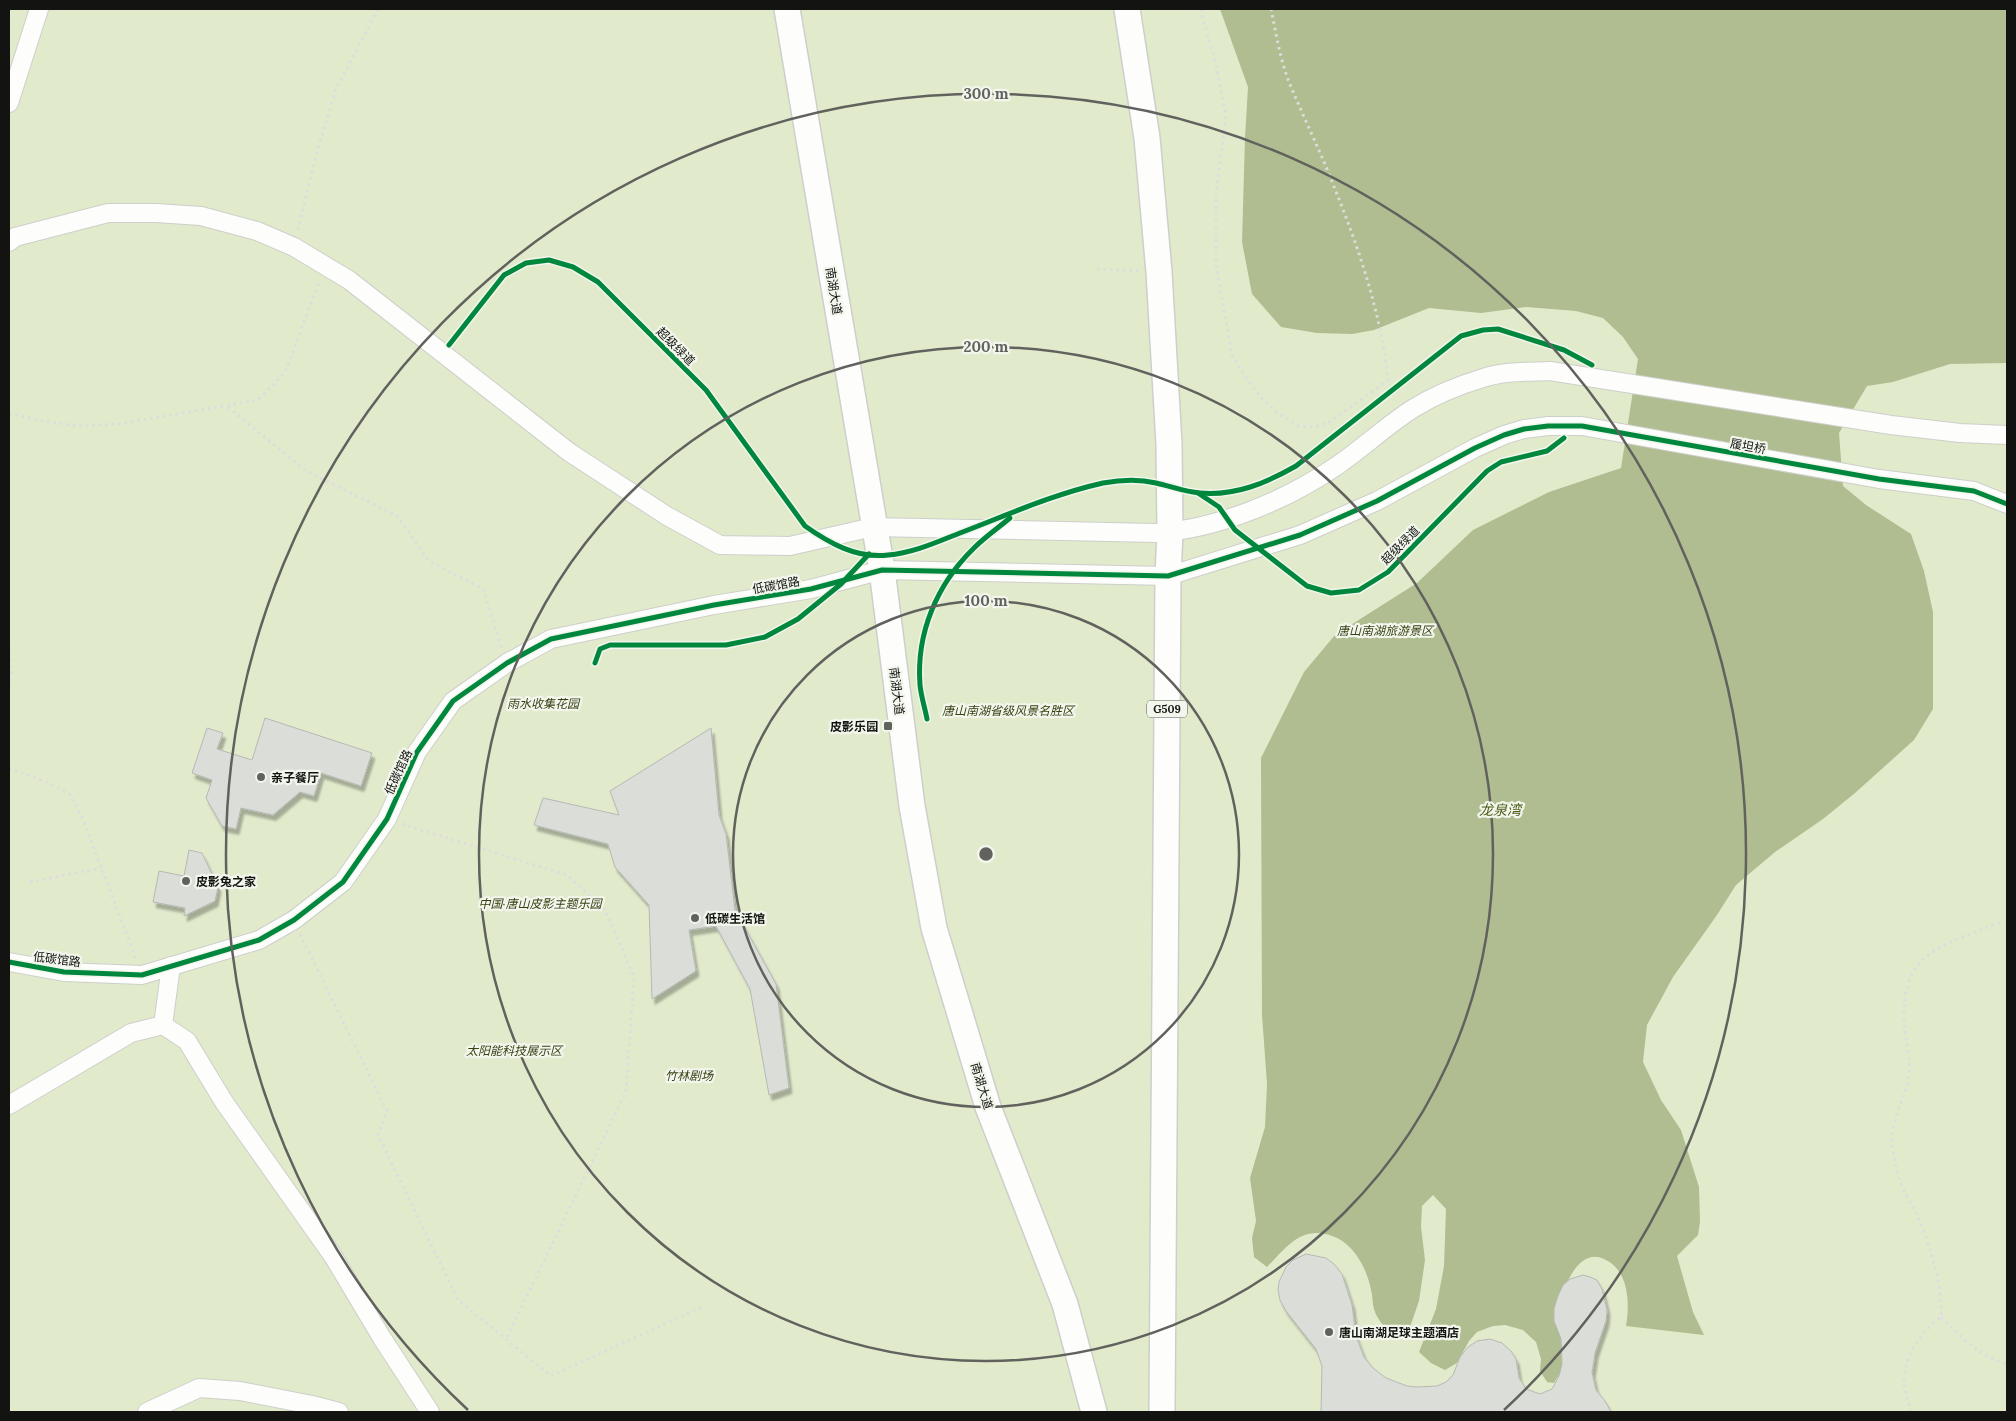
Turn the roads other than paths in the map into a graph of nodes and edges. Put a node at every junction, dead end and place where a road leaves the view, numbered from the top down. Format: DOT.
graph roads {
  1 [pos="39,9"];
  2 [pos="787,9"];
  3 [pos="1127,9"];
  4 [pos="9,103"];
  5 [pos="11,239"];
  6 [pos="2007,435"];
  7 [pos="2007,504"];
  8 [pos="873,527"];
  9 [pos="1170,532"];
  10 [pos="882,570"];
  11 [pos="1168,576"];
  12 [pos="9,962"];
  13 [pos="171,966"];
  14 [pos="163,1025"];
  15 [pos="9,1105"];
  16 [pos="146,1412"];
  17 [pos="339,1412"];
  18 [pos="430,1412"];
  19 [pos="1094,1412"];
  20 [pos="1162,1412"];
  1 -- 4 [label="street"];
  2 -- 8 [label="highway, 南湖大道"];
  3 -- 9 [label="highway, G509"];
  5 -- 8 [label="street"];
  6 -- 9 [label="street"];
  7 -- 11 [label="street, 履坦桥"];
  8 -- 9 [label="street"];
  8 -- 10 [label="highway, 南湖大道"];
  9 -- 11 [label="highway, G509"];
  10 -- 11 [label="street, 低碳馆路"];
  10 -- 13 [label="street, 低碳馆路"];
  10 -- 19 [label="highway, 南湖大道"];
  11 -- 20 [label="highway, G509"];
  12 -- 13 [label="street, 低碳馆路"];
  13 -- 14 [label="street"];
  14 -- 15 [label="street"];
  14 -- 18 [label="street"];
  16 -- 17 [label="street"];
}
